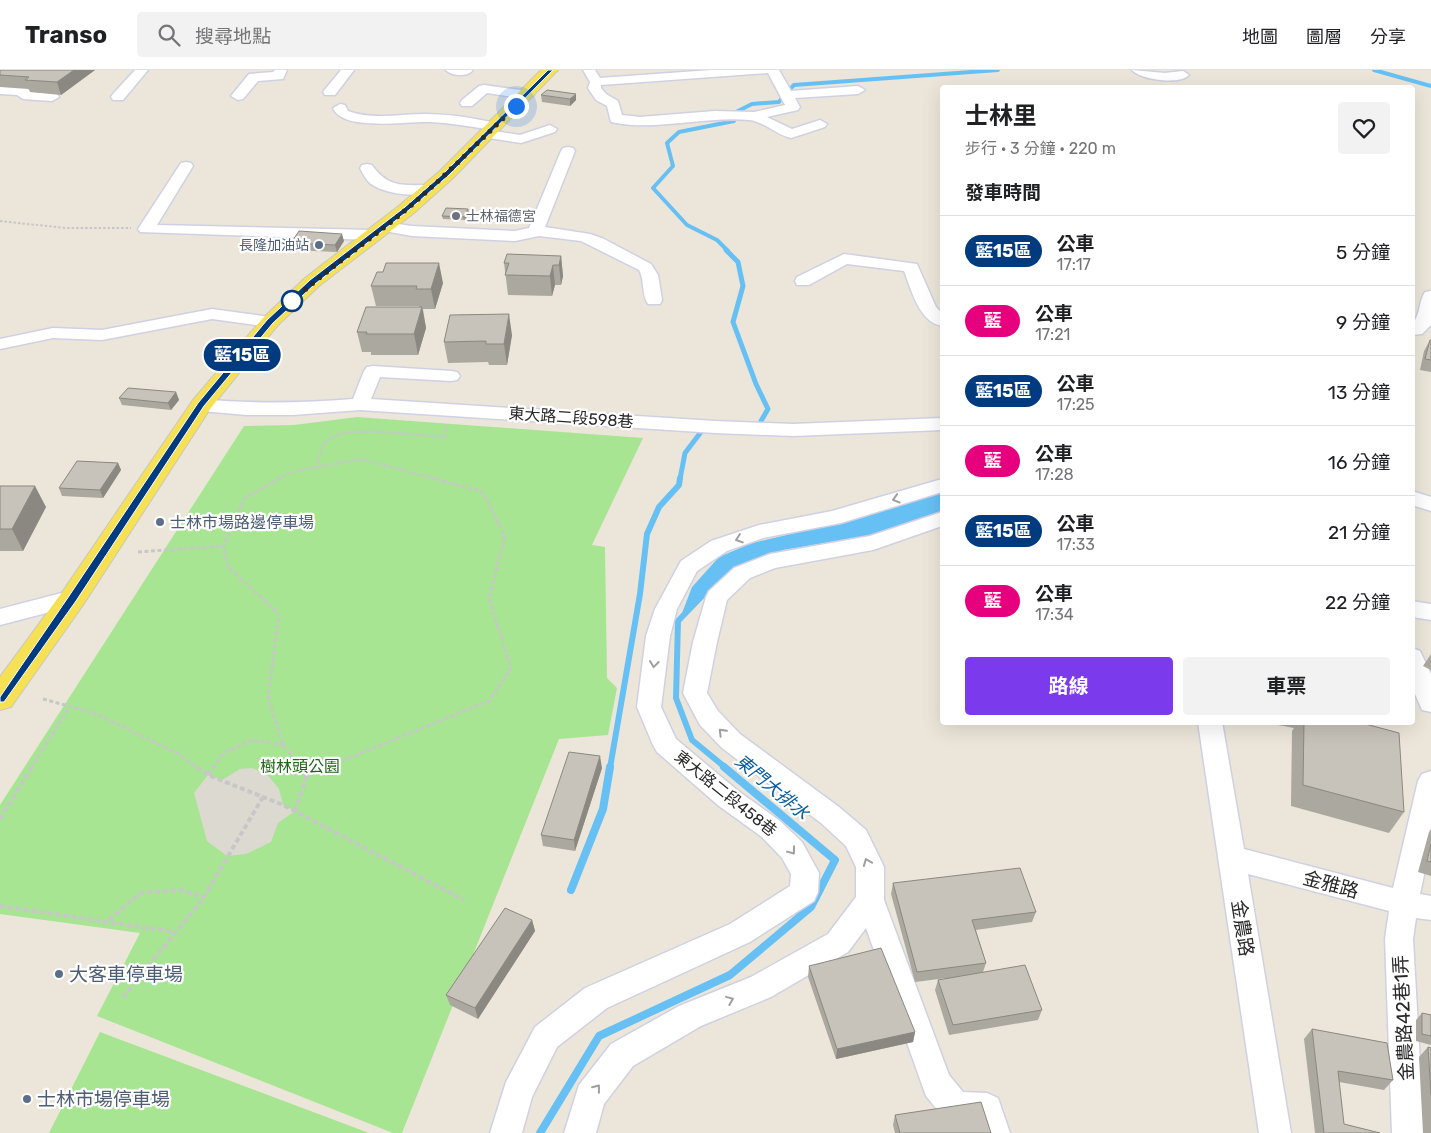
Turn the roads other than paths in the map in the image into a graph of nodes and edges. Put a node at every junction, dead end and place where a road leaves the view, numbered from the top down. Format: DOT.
graph roads {
  1 [pos="142,70"];
  2 [pos="282,70"];
  3 [pos="348,70"];
  4 [pos="452,70"];
  5 [pos="550,70"];
  6 [pos="765,70"];
  7 [pos="773,70"];
  8 [pos="1138,70"];
  9 [pos="466,71"];
  10 [pos="1183,75"];
  11 [pos="592,76"];
  12 [pos="0,90"];
  13 [pos="858,90"];
  14 [pos="330,92"];
  15 [pos="527,95"];
  16 [pos="787,95"];
  17 [pos="238,96"];
  18 [pos="52,97"];
  19 [pos="118,97"];
  20 [pos="467,103"];
  21 [pos="340,108"];
  22 [pos="754,116"];
  23 [pos="820,124"];
  24 [pos="550,129"];
  25 [pos="490,131"];
  26 [pos="568,151"];
  27 [pos="186,166"];
  28 [pos="367,168"];
  29 [pos="429,189"];
  30 [pos="378,231"];
  31 [pos="536,231"];
  32 [pos="802,281"];
  33 [pos="1431,296"];
  34 [pos="654,300"];
  35 [pos="940,319"];
  36 [pos="270,322"];
  37 [pos="1415,330"];
  38 [pos="0,344"];
  39 [pos="451,376"];
  40 [pos="201,404"];
  41 [pos="360,404"];
  42 [pos="940,424"];
  43 [pos="940,486"];
  44 [pos="1415,499"];
  45 [pos="1431,504"];
  46 [pos="940,520"];
  47 [pos="72,598"];
  48 [pos="1415,609"];
  49 [pos="1431,612"];
  50 [pos="0,617"];
  51 [pos="1415,664"];
  52 [pos="0,700"];
  53 [pos="1431,703"];
  54 [pos="1210,725"];
  55 [pos="1431,781"];
  56 [pos="1232,858"];
  57 [pos="870,900"];
  58 [pos="1418,905"];
  59 [pos="506,1133"];
  60 [pos="580,1133"];
  61 [pos="994,1133"];
  62 [pos="1275,1133"];
  63 [pos="1408,1133"];
  1 -- 19 [label="street"];
  2 -- 17 [label="street"];
  3 -- 14 [label="street"];
  4 -- 9 [label="street"];
  5 -- 15 [label="main road"];
  6 -- 11 [label="street"];
  7 -- 16 [label="street"];
  8 -- 10 [label="street"];
  11 -- 22 [label="street"];
  12 -- 18 [label="street"];
  13 -- 16 [label="street"];
  15 -- 20 [label="street"];
  15 -- 25 [label="main road"];
  16 -- 22 [label="street"];
  21 -- 25 [label="street"];
  22 -- 23 [label="street"];
  24 -- 25 [label="street"];
  25 -- 29 [label="main road"];
  26 -- 31 [label="street"];
  27 -- 30 [label="street"];
  28 -- 29 [label="street"];
  29 -- 30 [label="main road"];
  30 -- 31 [label="street"];
  30 -- 36 [label="main road"];
  31 -- 34 [label="street"];
  32 -- 35 [label="street"];
  33 -- 37 [label="street"];
  36 -- 38 [label="street"];
  36 -- 40 [label="main road"];
  39 -- 41 [label="street"];
  40 -- 41 [label="street, 東大路二段598巷"];
  40 -- 47 [label="main road"];
  41 -- 42 [label="street, 東大路二段598巷"];
  43 -- 59 [label="street, 東大路二段458巷, one-way"];
  44 -- 45 [label="street"];
  57 -- 46 [label="street, one-way"];
  47 -- 50 [label="street"];
  47 -- 52 [label="main road"];
  48 -- 49 [label="street"];
  51 -- 53 [label="street"];
  54 -- 56 [label="street, 金農路"];
  55 -- 58 [label="street, 金農路42巷1弄"];
  56 -- 58 [label="street, 金雅路"];
  56 -- 62 [label="street, 金農路"];
  60 -- 57 [label="street, one-way"];
  57 -- 61 [label="street"];
  58 -- 63 [label="street, 金農路42巷1弄"];
}
